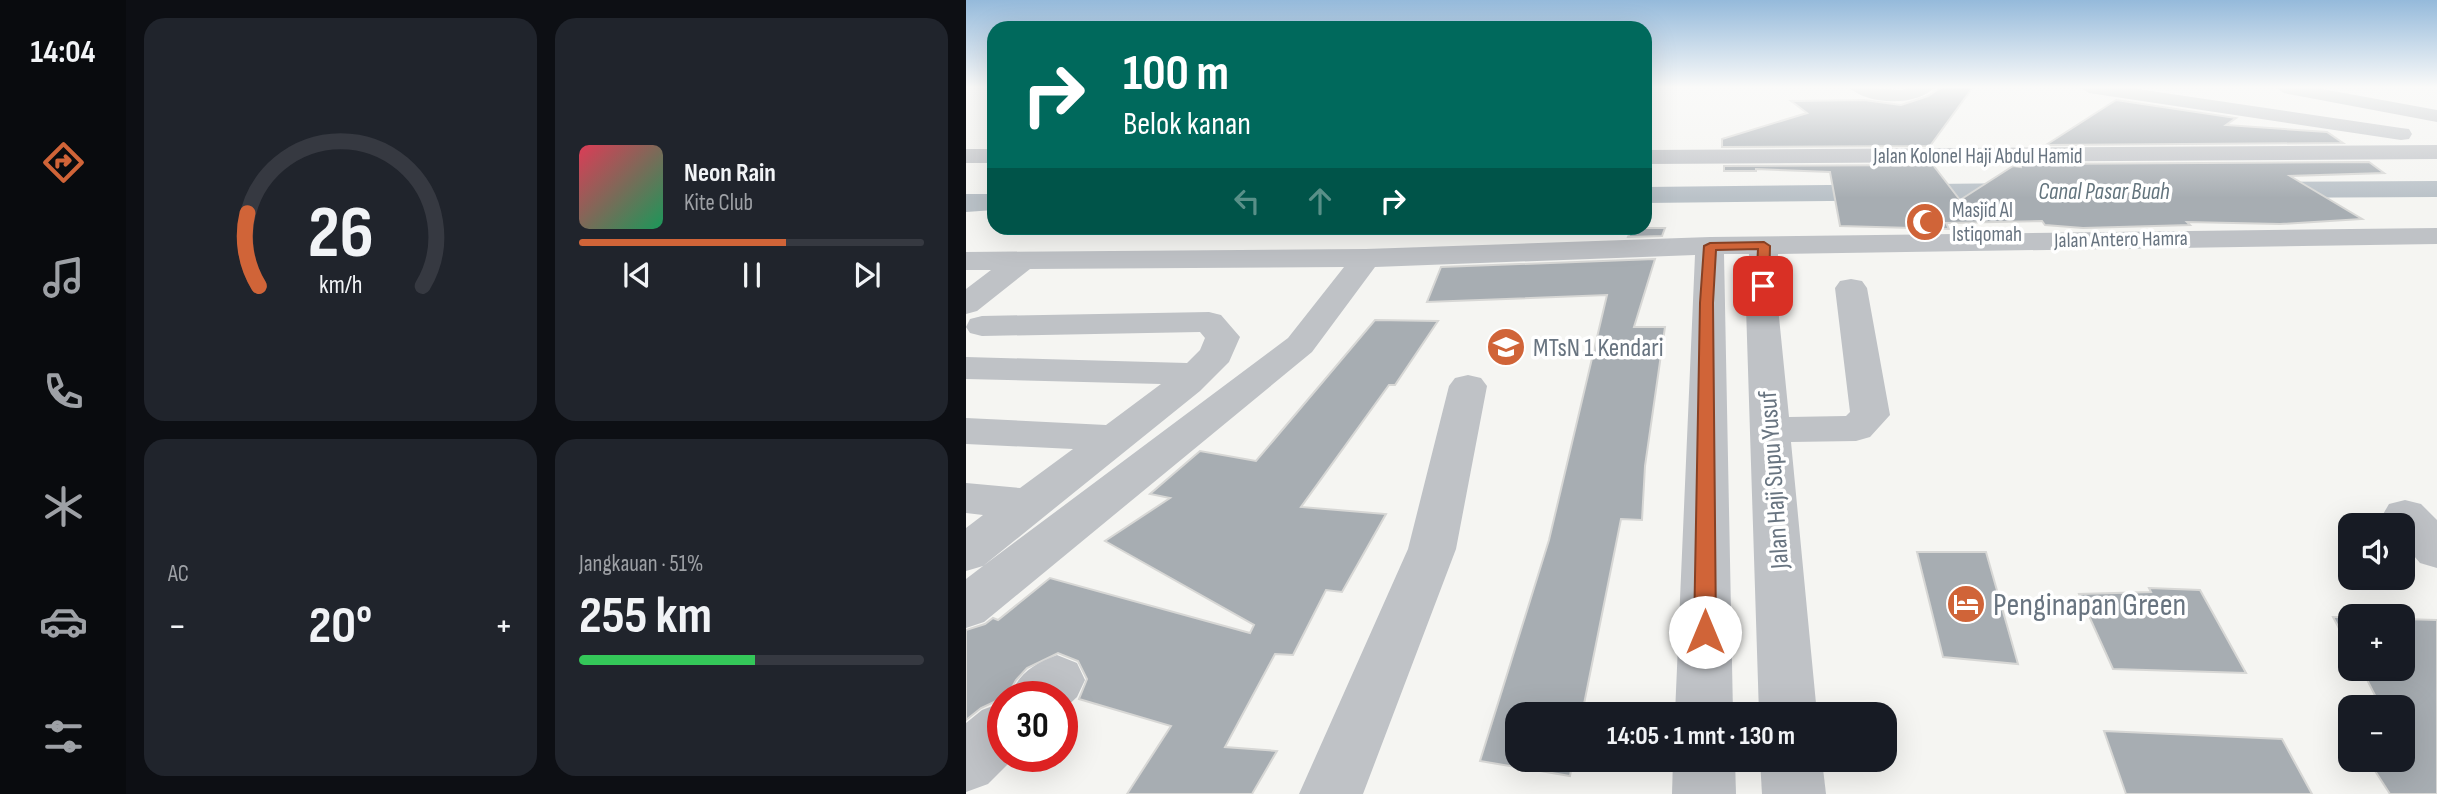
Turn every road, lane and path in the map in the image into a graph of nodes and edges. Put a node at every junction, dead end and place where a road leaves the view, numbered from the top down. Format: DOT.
graph roads {
  1 [pos="2327,124"];
  2 [pos="2437,141"];
  3 [pos="2437,152"];
  4 [pos="966,156"];
  5 [pos="987,156"];
  6 [pos="1652,157"];
  7 [pos="2437,236"];
  8 [pos="1710,246"];
  9 [pos="1764,246"];
  10 [pos="1366,258"];
  11 [pos="1023,260"];
  12 [pos="966,261"];
  13 [pos="1851,288"];
  14 [pos="970,327"];
  15 [pos="966,368"];
  16 [pos="1196,374"];
  17 [pos="1468,386"];
  18 [pos="1770,430"];
  19 [pos="966,431"];
  20 [pos="1116,438"];
  21 [pos="966,498"];
  22 [pos="1028,505"];
  23 [pos="2415,527"];
  24 [pos="2437,550"];
  25 [pos="970,585"];
  26 [pos="1704,702"];
  27 [pos="1787,702"];
  28 [pos="987,744"];
  29 [pos="966,763"];
  30 [pos="1704,772"];
  31 [pos="1792,772"];
  32 [pos="1331,794"];
  33 [pos="1704,794"];
  34 [pos="1794,794"];
  1 -- 2 [label="street"];
  3 -- 6 [label="street, Jalan Kolonel Haji Abdul Hamid"];
  4 -- 5 [label="street"];
  7 -- 9 [label="street, Jalan Antero Hamra"];
  8 -- 9 [label="street, Jalan Antero Hamra"];
  8 -- 10 [label="street, Jalan Antero Hamra"];
  8 -- 26 [label="street"];
  9 -- 18 [label="street, Jalan Haji Supu Yusuf"];
  10 -- 11 [label="street, Jalan Antero Hamra"];
  10 -- 25 [label="street"];
  11 -- 12 [label="street, Jalan Antero Hamra"];
  11 -- 14 [label="street"];
  13 -- 18 [label="street"];
  14 -- 16 [label="street"];
  15 -- 16 [label="street"];
  16 -- 20 [label="street"];
  17 -- 32 [label="street"];
  18 -- 27 [label="street, Jalan Haji Supu Yusuf"];
  19 -- 20 [label="street"];
  20 -- 22 [label="street"];
  21 -- 22 [label="street"];
  22 -- 25 [label="street"];
  23 -- 24 [label="street"];
  28 -- 29 [label="street"];
  30 -- 33 [label="street"];
  31 -- 34 [label="street"];
}
